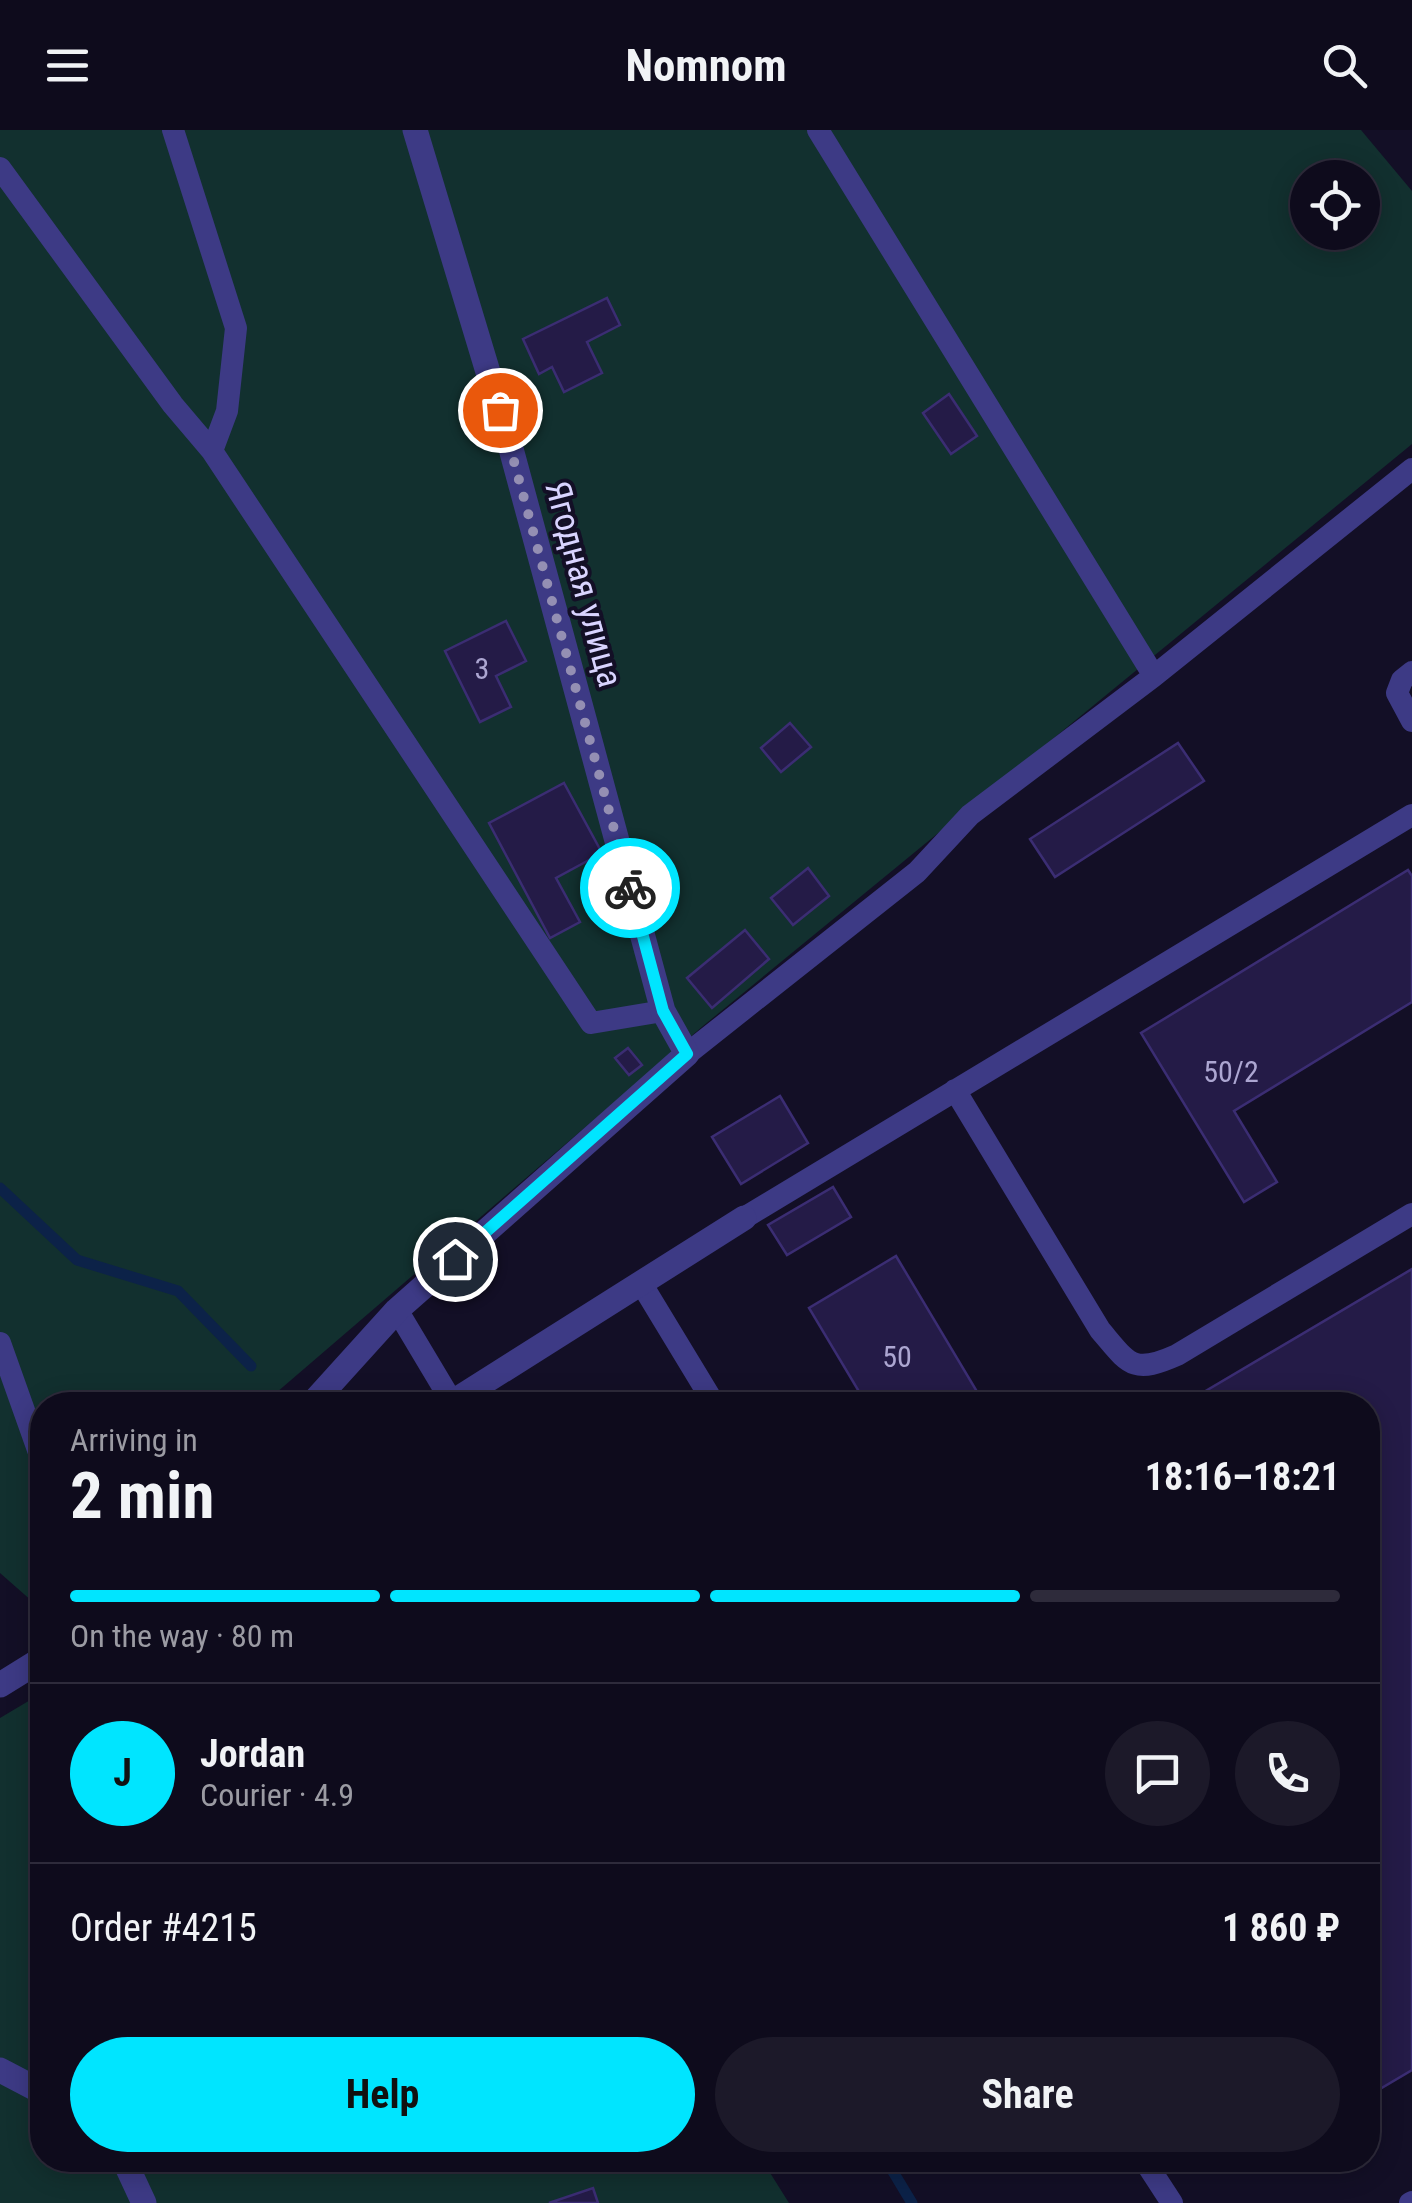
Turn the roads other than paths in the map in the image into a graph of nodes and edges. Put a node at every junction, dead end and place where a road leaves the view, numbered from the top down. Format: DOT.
graph roads {
  1 [pos="173,130"];
  2 [pos="416,130"];
  3 [pos="818,130"];
  4 [pos="0,168"];
  5 [pos="212,451"];
  6 [pos="1412,470"];
  7 [pos="1412,672"];
  8 [pos="1154,676"];
  9 [pos="1412,721"];
  10 [pos="1412,815"];
  11 [pos="663,1011"];
  12 [pos="687,1054"];
  13 [pos="955,1090"];
  14 [pos="1412,1214"];
  15 [pos="744,1218"];
  16 [pos="641,1283"];
  17 [pos="397,1310"];
  18 [pos="0,1343"];
  19 [pos="323,1392"];
  20 [pos="443,1392"];
  21 [pos="469,1392"];
  22 [pos="707,1392"];
  23 [pos="30,1427"];
  24 [pos="30,1666"];
  25 [pos="0,1685"];
  26 [pos="0,2070"];
  27 [pos="30,2086"];
  28 [pos="130,2172"];
  29 [pos="1152,2172"];
  30 [pos="144,2203"];
  31 [pos="1172,2203"];
  1 -- 5 [label="lane"];
  2 -- 11 [label="street, Ягодная улица"];
  3 -- 8 [label="lane"];
  4 -- 5 [label="lane"];
  5 -- 11 [label="lane"];
  6 -- 8 [label="lane"];
  7 -- 9 [label="lane"];
  8 -- 12 [label="lane"];
  10 -- 13 [label="lane"];
  11 -- 12 [label="street, Ягодная улица"];
  12 -- 17 [label="street"];
  13 -- 14 [label="lane"];
  13 -- 15 [label="lane"];
  15 -- 16 [label="street"];
  16 -- 21 [label="street"];
  16 -- 22 [label="lane"];
  17 -- 19 [label="street"];
  17 -- 20 [label="lane"];
  18 -- 23 [label="lane"];
  24 -- 25 [label="street"];
  26 -- 27 [label="street"];
  28 -- 30 [label="street"];
  29 -- 31 [label="lane"];
}
